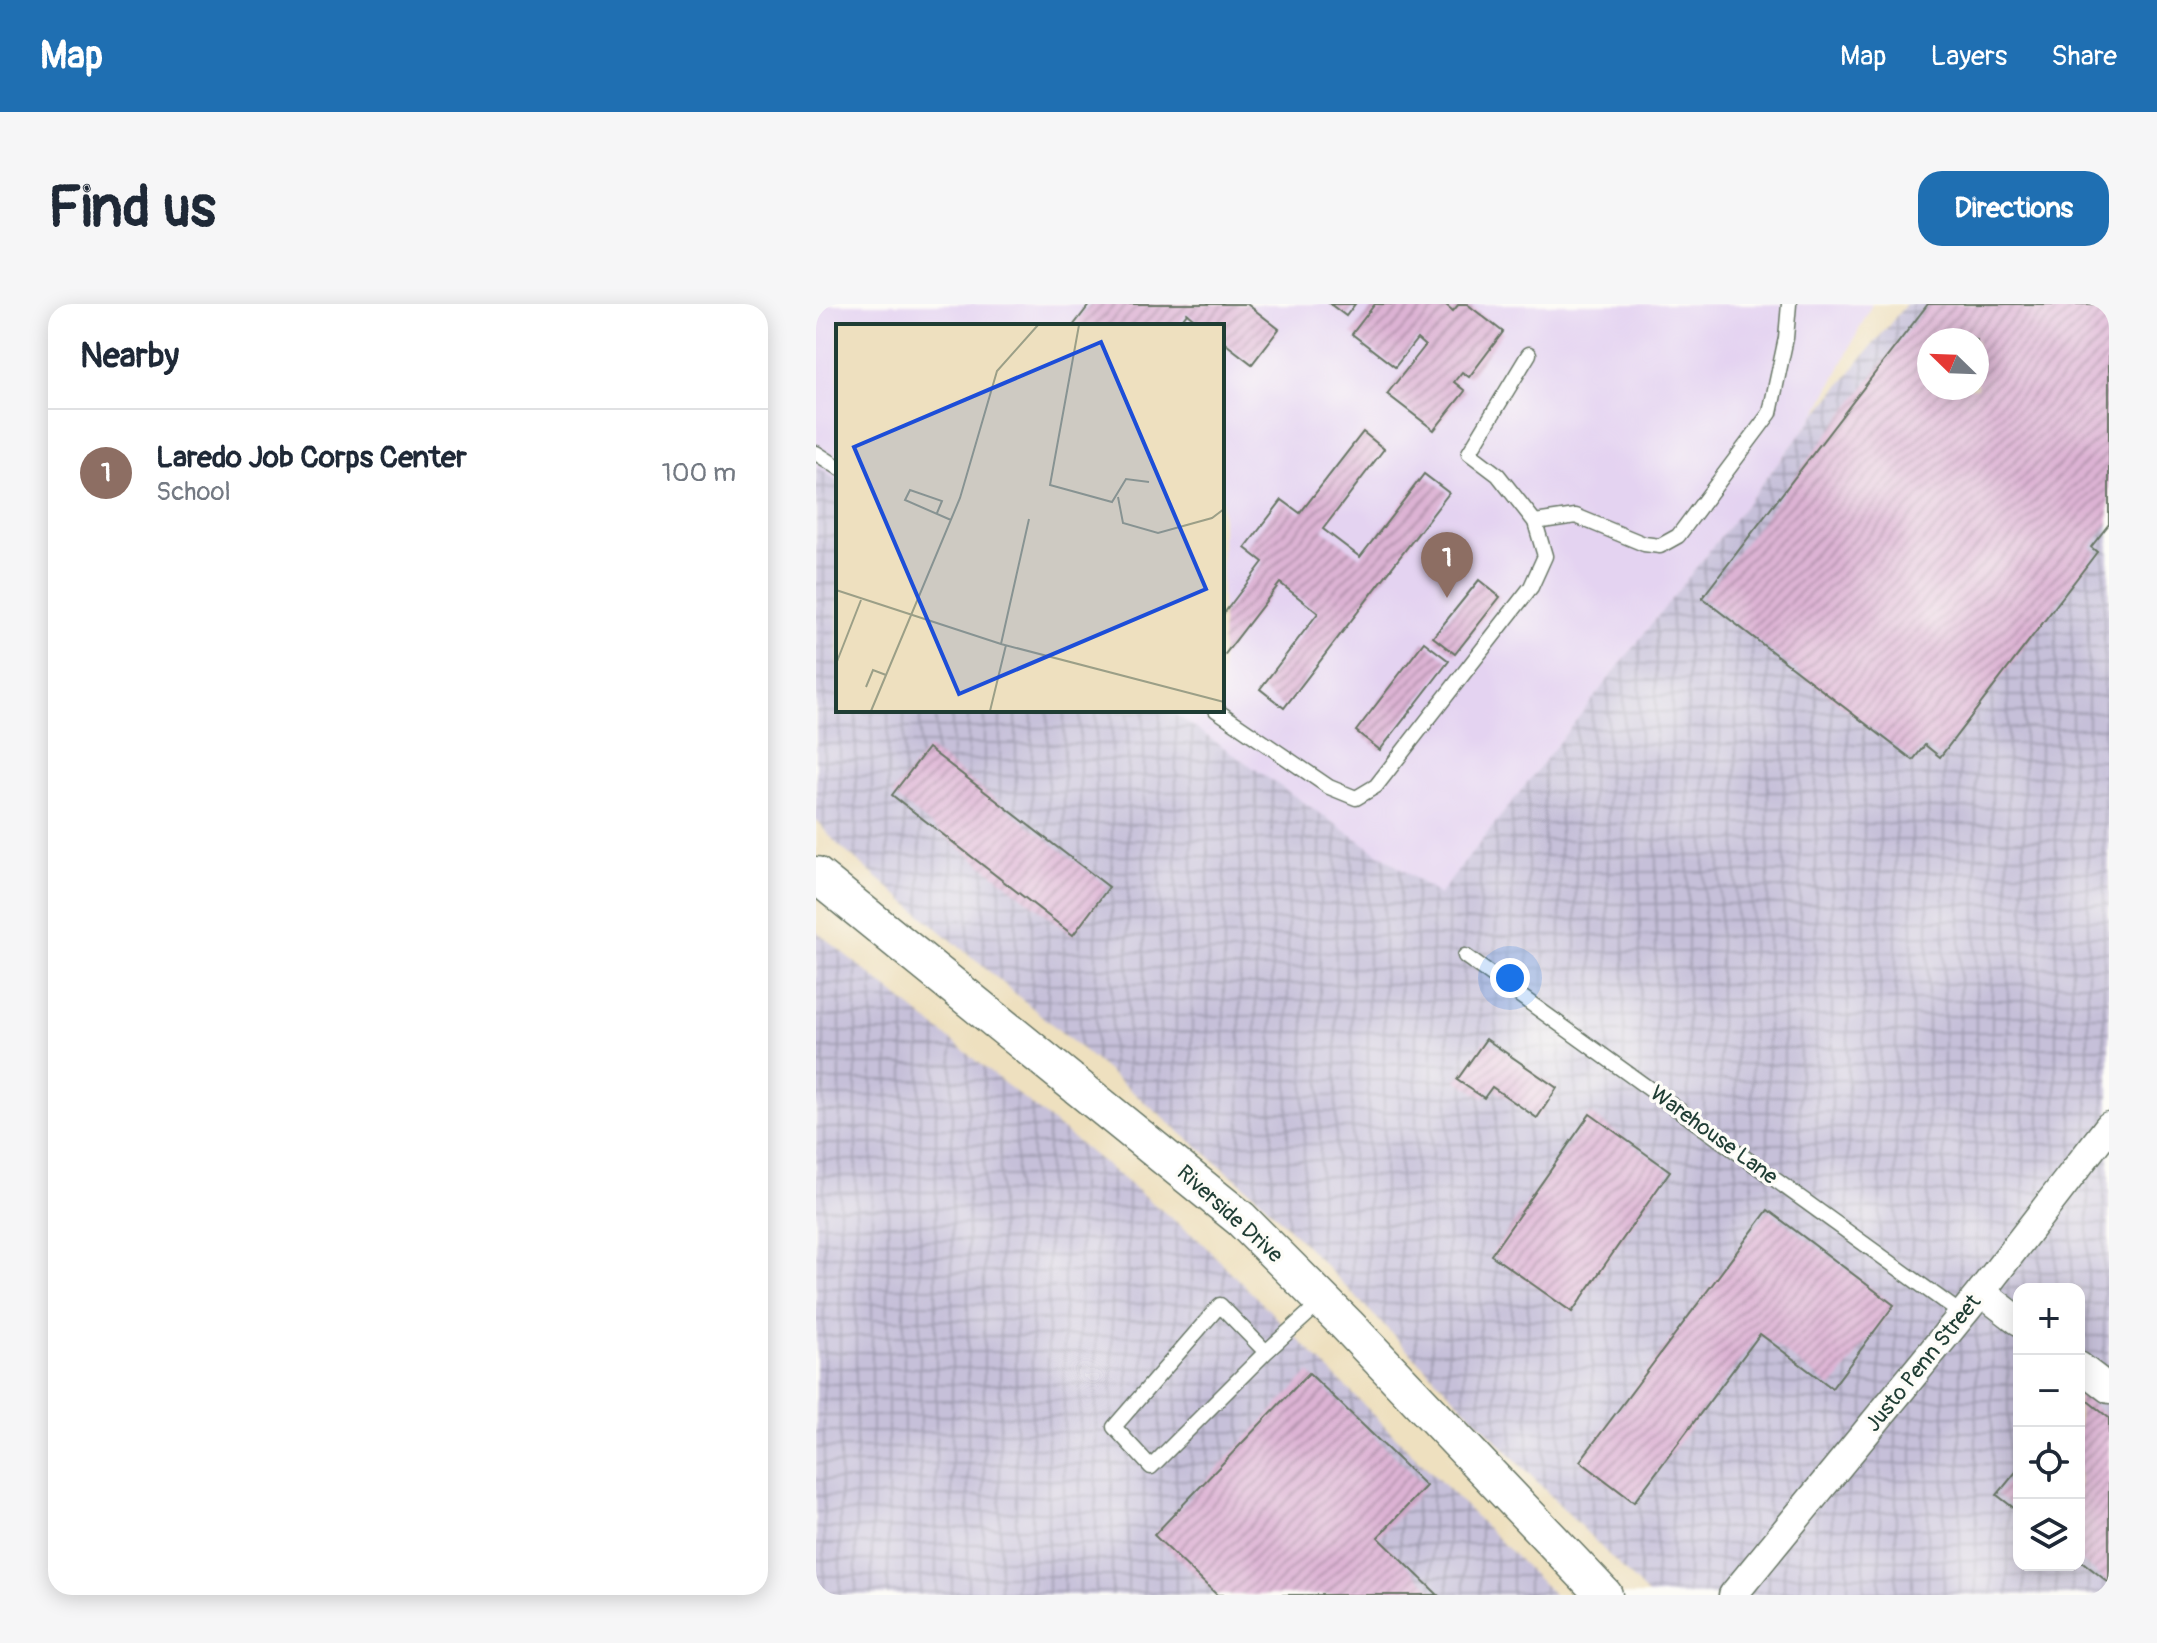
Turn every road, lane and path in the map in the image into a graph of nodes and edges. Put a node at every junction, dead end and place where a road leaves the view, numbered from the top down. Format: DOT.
graph roads {
  1 [pos="1789,304"];
  2 [pos="1529,354"];
  3 [pos="816,453"];
  4 [pos="836,466"];
  5 [pos="1535,522"];
  6 [pos="1219,712"];
  7 [pos="816,875"];
  8 [pos="1465,956"];
  9 [pos="2109,1126"];
  10 [pos="1981,1292"];
  11 [pos="1323,1301"];
  12 [pos="1963,1315"];
  13 [pos="2013,1316"];
  14 [pos="1266,1352"];
  15 [pos="2085,1371"];
  16 [pos="2109,1389"];
  17 [pos="1604,1595"];
  18 [pos="1733,1595"];
  1 -- 5 [label="lane"];
  2 -- 5 [label="lane"];
  3 -- 4 [label="lane"];
  5 -- 6 [label="lane"];
  7 -- 11 [label="street, Riverside Drive"];
  8 -- 12 [label="lane, Warehouse Lane"];
  9 -- 10 [label="street, Justo Penn Street"];
  10 -- 12 [label="street, Justo Penn Street"];
  10 -- 13 [label="street"];
  11 -- 14 [label="lane"];
  11 -- 17 [label="street, Riverside Drive"];
  12 -- 18 [label="street, Justo Penn Street"];
  14 -- 14 [label="lane"];
  15 -- 16 [label="street"];
}
